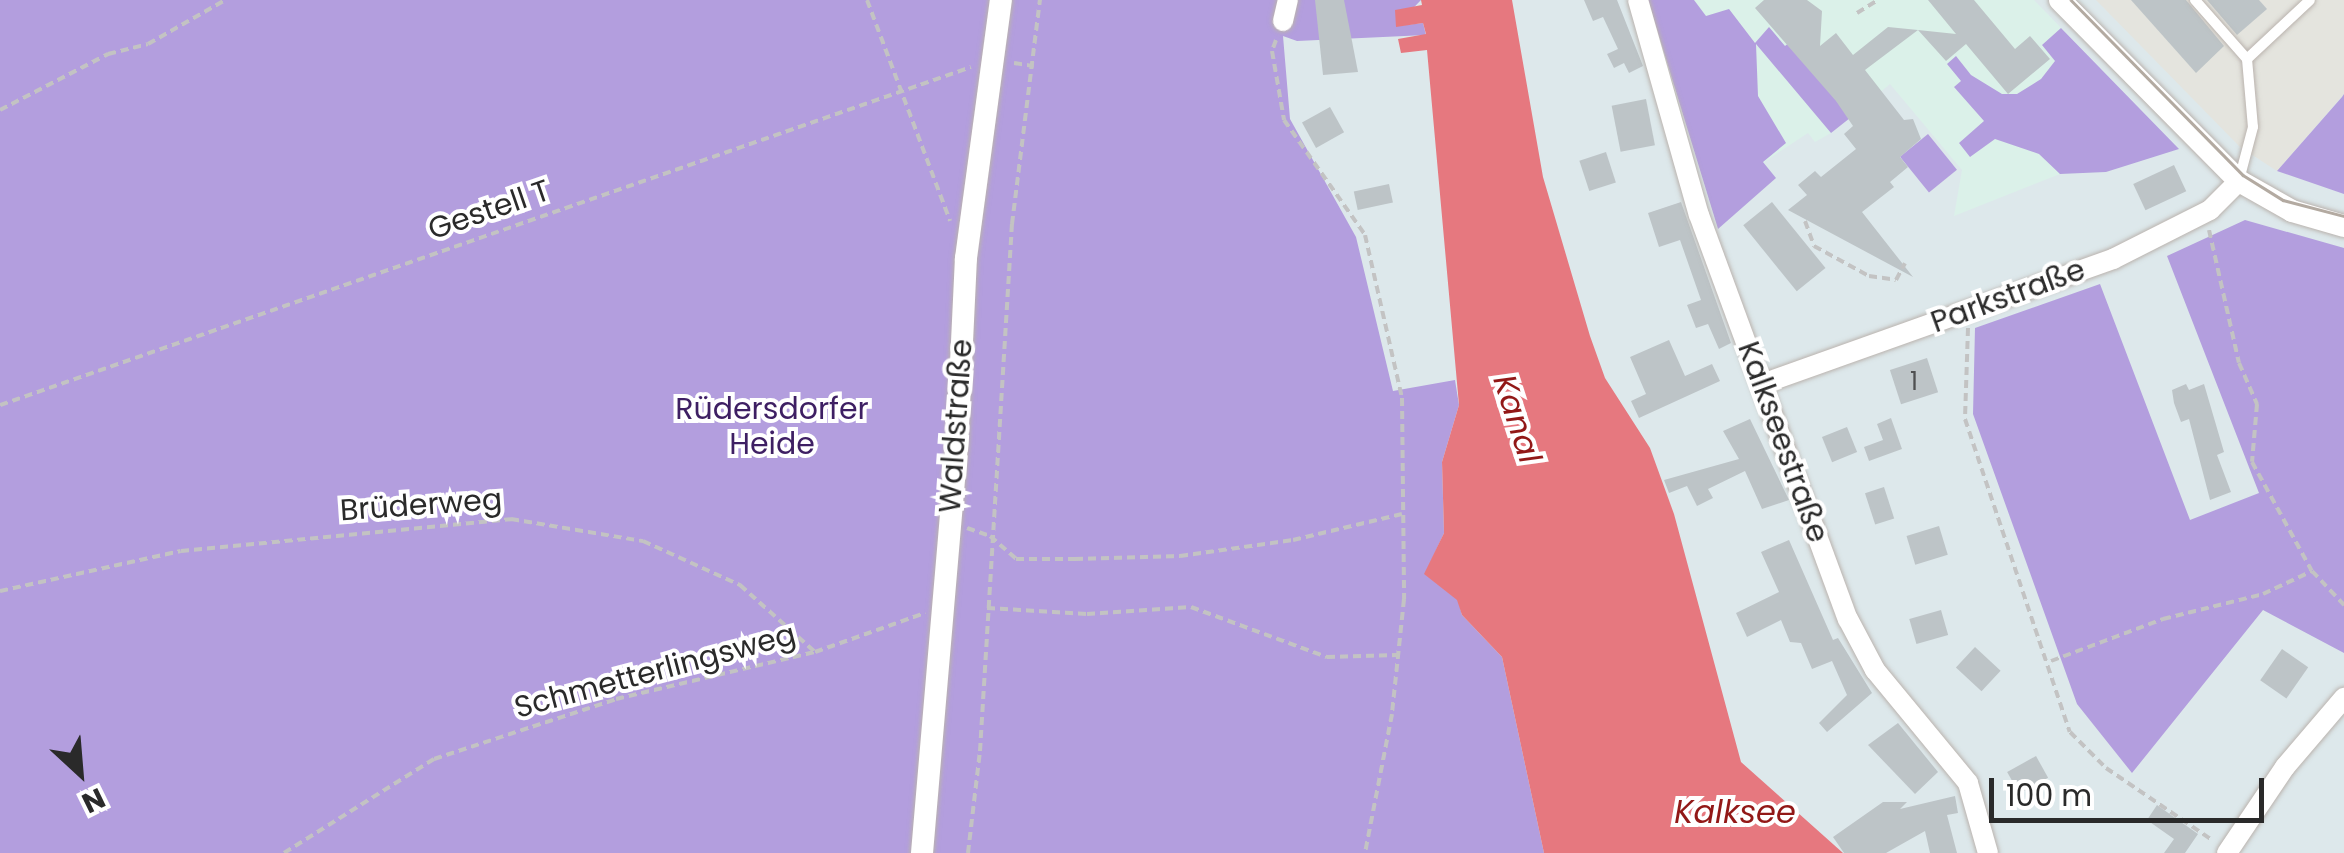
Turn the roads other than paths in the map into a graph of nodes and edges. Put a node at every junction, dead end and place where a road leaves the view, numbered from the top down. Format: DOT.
graph roads {
  1 [pos="1001,0"];
  2 [pos="1288,0"];
  3 [pos="1638,0"];
  4 [pos="2060,0"];
  5 [pos="2195,0"];
  6 [pos="2310,0"];
  7 [pos="1283,21"];
  8 [pos="2247,60"];
  9 [pos="2239,181"];
  10 [pos="2344,226"];
  11 [pos="1762,384"];
  12 [pos="2344,698"];
  13 [pos="2228,852"];
  14 [pos="922,853"];
  15 [pos="1988,853"];
  1 -- 14 [label="street, Waldstraße"];
  2 -- 7 [label="street"];
  3 -- 11 [label="street, Kalkseestraße"];
  4 -- 9 [label="street"];
  5 -- 8 [label="lane"];
  6 -- 8 [label="lane"];
  8 -- 9 [label="lane"];
  9 -- 10 [label="street"];
  9 -- 11 [label="street, Parkstraße"];
  11 -- 15 [label="street, Kalkseestraße"];
  12 -- 13 [label="street"];
}
